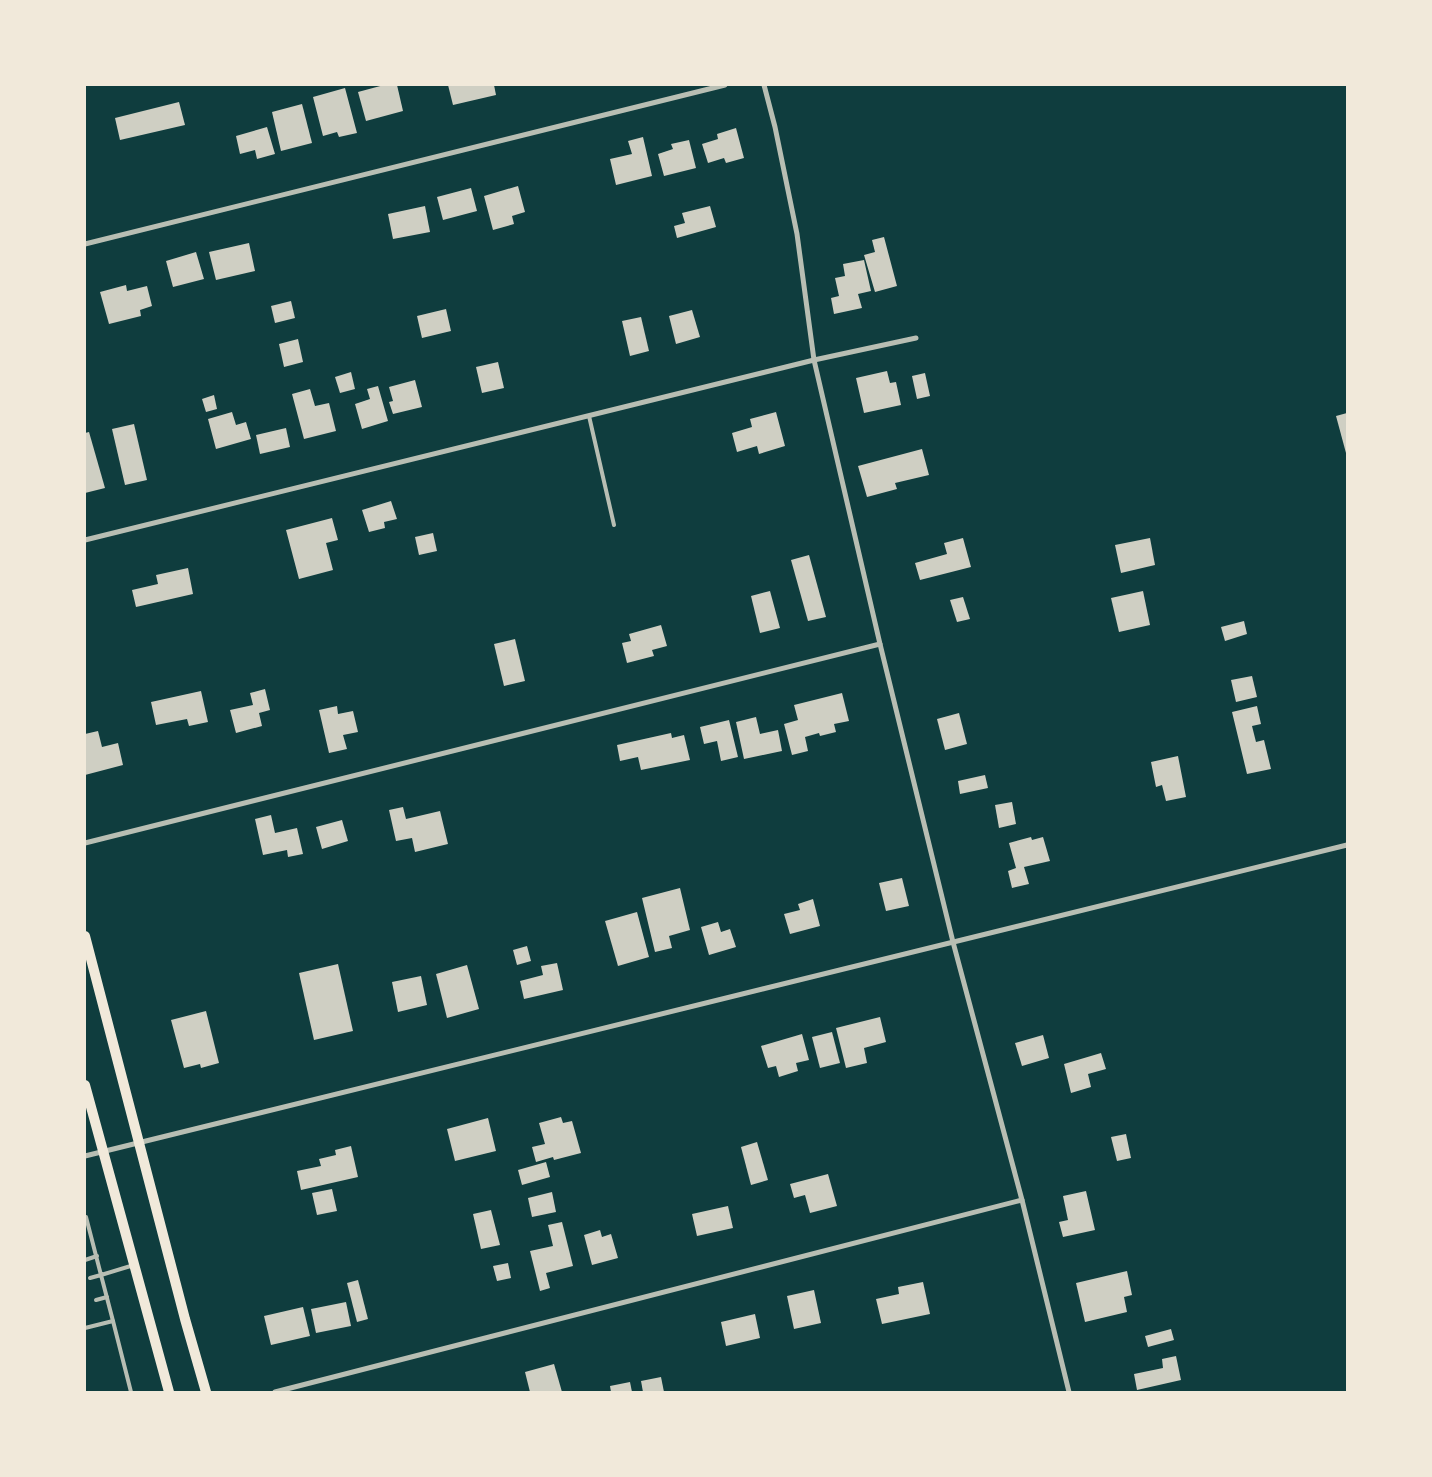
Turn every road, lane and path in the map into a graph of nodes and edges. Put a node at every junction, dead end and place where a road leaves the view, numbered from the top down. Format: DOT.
graph roads {
  1 [pos="724,85"];
  2 [pos="764,85"];
  3 [pos="85,244"];
  4 [pos="916,338"];
  5 [pos="814,360"];
  6 [pos="589,416"];
  7 [pos="614,525"];
  8 [pos="85,540"];
  9 [pos="880,644"];
  10 [pos="85,843"];
  11 [pos="1347,845"];
  12 [pos="85,936"];
  13 [pos="953,942"];
  14 [pos="85,1085"];
  15 [pos="140,1143"];
  16 [pos="103,1151"];
  17 [pos="85,1156"];
  18 [pos="1022,1200"];
  19 [pos="85,1217"];
  20 [pos="92,1237"];
  21 [pos="85,1239"];
  22 [pos="97,1256"];
  23 [pos="85,1260"];
  24 [pos="134,1265"];
  25 [pos="101,1275"];
  26 [pos="90,1278"];
  27 [pos="107,1297"];
  28 [pos="96,1300"];
  29 [pos="113,1322"];
  30 [pos="85,1328"];
  31 [pos="131,1392"];
  32 [pos="169,1392"];
  33 [pos="206,1392"];
  34 [pos="275,1392"];
  35 [pos="1069,1392"];
  1 -- 3 [label="street"];
  2 -- 5 [label="street"];
  4 -- 5 [label="street"];
  5 -- 6 [label="street"];
  5 -- 9 [label="street"];
  6 -- 7 [label="lane"];
  6 -- 8 [label="street"];
  9 -- 10 [label="street"];
  9 -- 13 [label="street"];
  11 -- 13 [label="street"];
  12 -- 15 [label="main road"];
  13 -- 15 [label="street"];
  13 -- 18 [label="street"];
  14 -- 16 [label="main road"];
  15 -- 16 [label="street"];
  15 -- 33 [label="main road"];
  16 -- 17 [label="street"];
  16 -- 24 [label="main road"];
  18 -- 34 [label="street"];
  18 -- 35 [label="street"];
  19 -- 20 [label="lane"];
  20 -- 21 [label="lane"];
  20 -- 22 [label="lane"];
  22 -- 23 [label="lane"];
  22 -- 25 [label="lane"];
  24 -- 25 [label="lane"];
  24 -- 32 [label="main road"];
  25 -- 26 [label="lane"];
  25 -- 27 [label="lane"];
  27 -- 28 [label="lane"];
  27 -- 29 [label="lane"];
  29 -- 30 [label="lane"];
  29 -- 31 [label="lane"];
}
